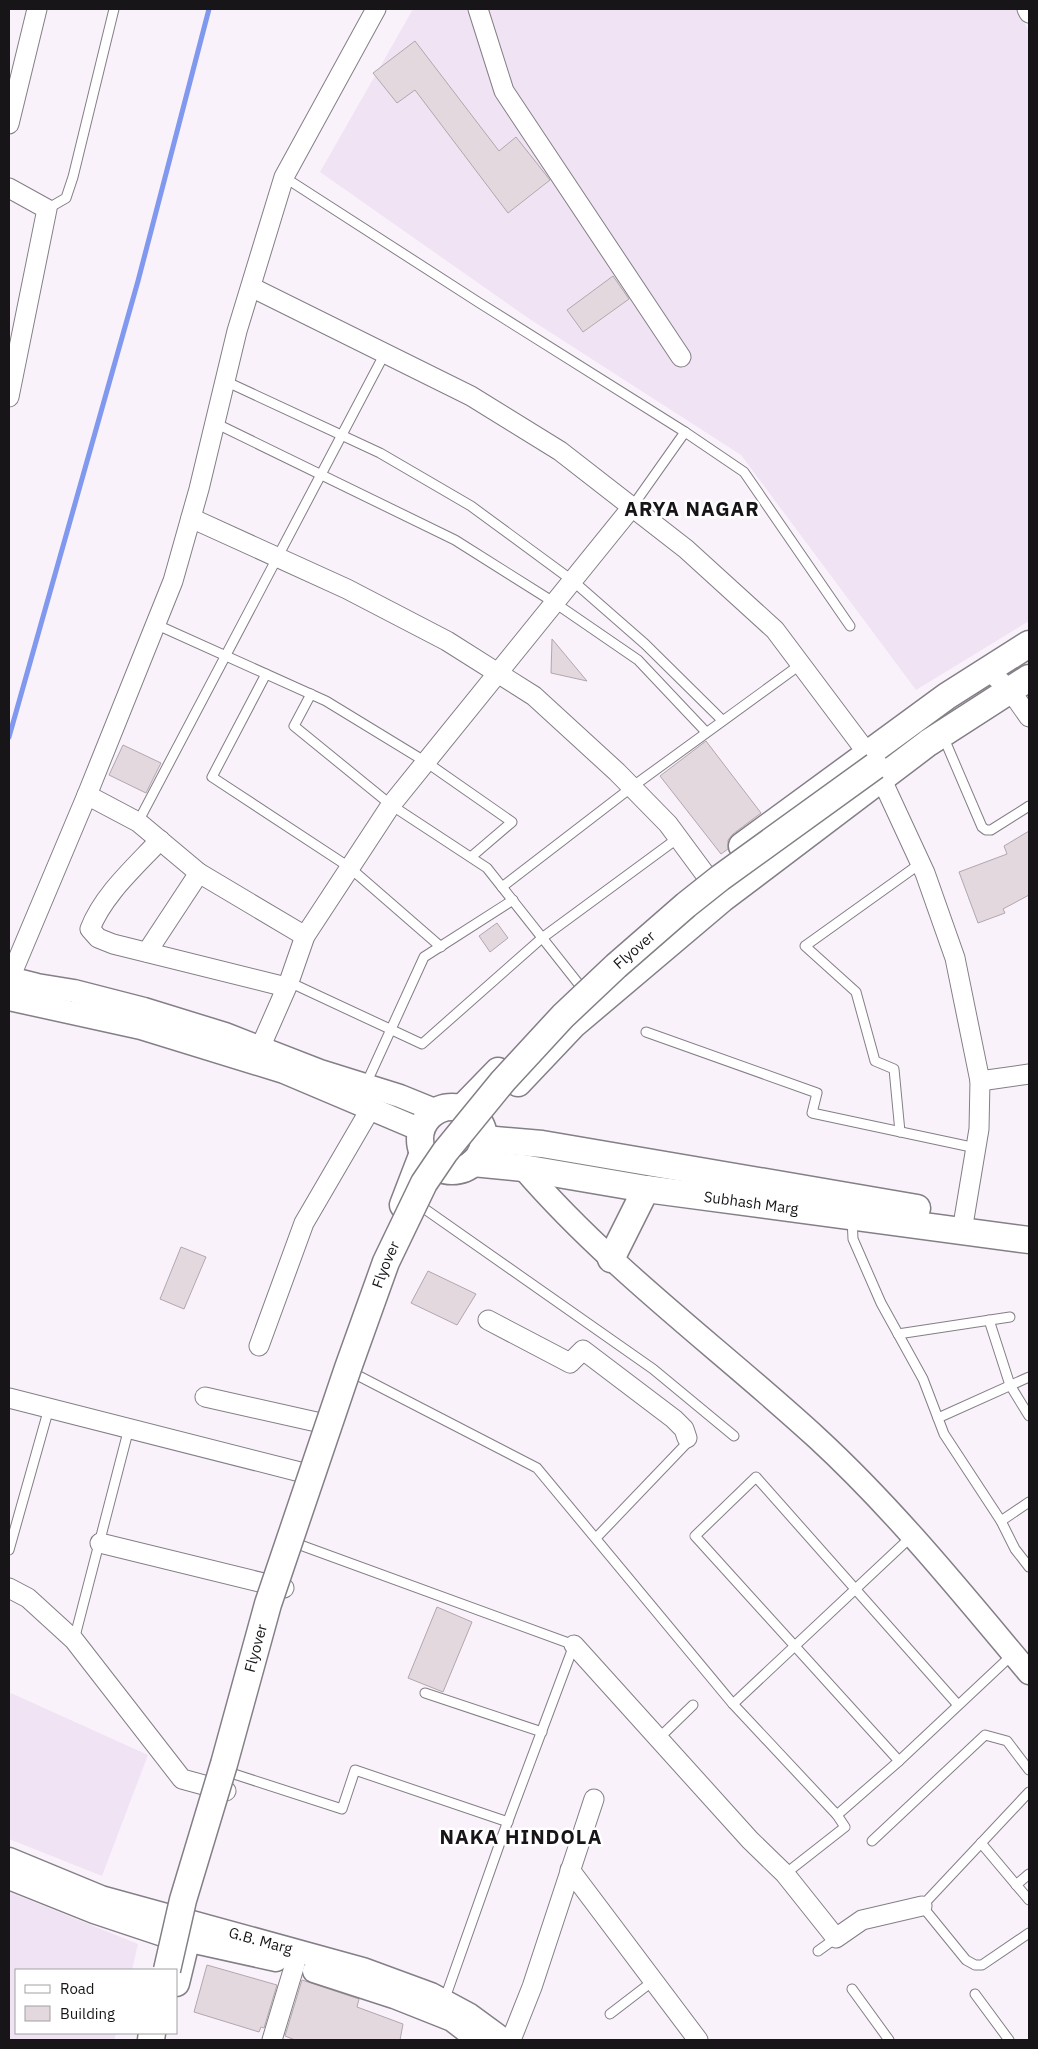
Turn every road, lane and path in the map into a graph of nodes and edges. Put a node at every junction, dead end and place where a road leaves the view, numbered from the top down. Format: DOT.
graph roads {
  1 [pos="38,9"];
  2 [pos="114,9"];
  3 [pos="376,9"];
  4 [pos="478,9"];
  5 [pos="1027,9"];
  6 [pos="1029,13"];
  7 [pos="9,124"];
  8 [pos="284,177"];
  9 [pos="9,188"];
  10 [pos="47,209"];
  11 [pos="251,286"];
  12 [pos="386,353"];
  13 [pos="681,357"];
  14 [pos="225,381"];
  15 [pos="9,397"];
  16 [pos="215,423"];
  17 [pos="686,432"];
  18 [pos="343,436"];
  19 [pos="322,475"];
  20 [pos="632,507"];
  21 [pos="190,518"];
  22 [pos="277,558"];
  23 [pos="573,581"];
  24 [pos="555,603"];
  25 [pos="155,624"];
  26 [pos="850,626"];
  27 [pos="1029,644"];
  28 [pos="225,656"];
  29 [pos="801,664"];
  30 [pos="988,670"];
  31 [pos="266,674"];
  32 [pos="498,674"];
  33 [pos="1020,684"];
  34 [pos="310,694"];
  35 [pos="921,715"];
  36 [pos="1029,717"];
  37 [pos="722,720"];
  38 [pos="706,732"];
  39 [pos="938,736"];
  40 [pos="900,749"];
  41 [pos="426,762"];
  42 [pos="875,766"];
  43 [pos="632,787"];
  44 [pos="86,795"];
  45 [pos="392,805"];
  46 [pos="1029,806"];
  47 [pos="138,822"];
  48 [pos="678,838"];
  49 [pos="160,840"];
  50 [pos="471,857"];
  51 [pos="921,863"];
  52 [pos="349,867"];
  53 [pos="199,873"];
  54 [pos="705,875"];
  55 [pos="502,886"];
  56 [pos="722,899"];
  57 [pos="513,900"];
  58 [pos="305,936"];
  59 [pos="542,938"];
  60 [pos="441,946"];
  61 [pos="147,952"];
  62 [pos="9,985"];
  63 [pos="288,985"];
  64 [pos="589,996"];
  65 [pos="390,1029"];
  66 [pos="646,1032"];
  67 [pos="260,1048"];
  68 [pos="1029,1074"];
  69 [pos="980,1081"];
  70 [pos="365,1085"];
  71 [pos="371,1108"];
  72 [pos="451,1128"];
  73 [pos="900,1132"];
  74 [pos="976,1148"];
  75 [pos="473,1163"];
  76 [pos="523,1168"];
  77 [pos="443,1170"];
  78 [pos="646,1189"];
  79 [pos="422,1207"];
  80 [pos="852,1216"];
  81 [pos="963,1223"];
  82 [pos="1029,1224"];
  83 [pos="1029,1240"];
  84 [pos="611,1260"];
  85 [pos="1010,1317"];
  86 [pos="488,1320"];
  87 [pos="989,1320"];
  88 [pos="898,1334"];
  89 [pos="259,1346"];
  90 [pos="355,1374"];
  91 [pos="1029,1376"];
  92 [pos="1010,1385"];
  93 [pos="206,1396"];
  94 [pos="9,1398"];
  95 [pos="50,1408"];
  96 [pos="1029,1416"];
  97 [pos="938,1418"];
  98 [pos="321,1423"];
  99 [pos="130,1428"];
  100 [pos="734,1436"];
  101 [pos="687,1438"];
  102 [pos="304,1473"];
  103 [pos="1029,1502"];
  104 [pos="1001,1521"];
  105 [pos="913,1535"];
  106 [pos="596,1538"];
  107 [pos="289,1541"];
  108 [pos="100,1544"];
  109 [pos="9,1550"];
  110 [pos="1029,1567"];
  111 [pos="275,1586"];
  112 [pos="9,1588"];
  113 [pos="855,1589"];
  114 [pos="74,1640"];
  115 [pos="574,1645"];
  116 [pos="795,1646"];
  117 [pos="1013,1654"];
  118 [pos="1029,1673"];
  119 [pos="425,1693"];
  120 [pos="733,1704"];
  121 [pos="693,1705"];
  122 [pos="958,1705"];
  123 [pos="542,1732"];
  124 [pos="658,1739"];
  125 [pos="899,1761"];
  126 [pos="1029,1770"];
  127 [pos="222,1783"];
  128 [pos="1029,1792"];
  129 [pos="594,1800"];
  130 [pos="837,1815"];
  131 [pos="508,1822"];
  132 [pos="872,1841"];
  133 [pos="981,1843"];
  134 [pos="9,1859"];
  135 [pos="570,1870"];
  136 [pos="785,1874"];
  137 [pos="1029,1874"];
  138 [pos="9,1878"];
  139 [pos="1016,1885"];
  140 [pos="1029,1900"];
  141 [pos="922,1906"];
  142 [pos="177,1928"];
  143 [pos="1029,1933"];
  144 [pos="836,1938"];
  145 [pos="818,1951"];
  146 [pos="295,1964"];
  147 [pos="156,1969"];
  148 [pos="167,1969"];
  149 [pos="176,1969"];
  150 [pos="653,1981"];
  151 [pos="852,1989"];
  152 [pos="975,1994"];
  153 [pos="444,2001"];
  154 [pos="610,2014"];
  155 [pos="272,2040"];
  156 [pos="478,2040"];
  157 [pos="504,2040"];
  158 [pos="511,2040"];
  159 [pos="698,2040"];
  160 [pos="889,2040"];
  161 [pos="1009,2040"];
  1 -- 7 [label="street"];
  2 -- 10 [label="lane"];
  3 -- 8 [label="street"];
  4 -- 13 [label="street"];
  5 -- 6 [label="street"];
  8 -- 11 [label="street"];
  8 -- 17 [label="lane"];
  9 -- 10 [label="street"];
  10 -- 15 [label="street"];
  11 -- 12 [label="street"];
  11 -- 14 [label="street"];
  12 -- 18 [label="lane"];
  12 -- 20 [label="street"];
  14 -- 16 [label="street"];
  14 -- 18 [label="lane"];
  16 -- 19 [label="lane"];
  16 -- 21 [label="street"];
  17 -- 20 [label="lane"];
  17 -- 26 [label="lane"];
  18 -- 19 [label="lane"];
  18 -- 23 [label="lane"];
  19 -- 22 [label="lane"];
  19 -- 24 [label="lane"];
  20 -- 23 [label="street"];
  20 -- 29 [label="street"];
  21 -- 22 [label="street"];
  21 -- 25 [label="street"];
  22 -- 28 [label="lane"];
  22 -- 32 [label="street"];
  23 -- 24 [label="street"];
  23 -- 37 [label="lane"];
  24 -- 32 [label="street"];
  24 -- 38 [label="lane"];
  25 -- 28 [label="lane"];
  25 -- 44 [label="street"];
  27 -- 30 [label="main road"];
  28 -- 31 [label="lane"];
  28 -- 47 [label="lane"];
  29 -- 37 [label="lane"];
  29 -- 42 [label="street"];
  30 -- 33 [label="street"];
  30 -- 35 [label="main road"];
  31 -- 34 [label="lane"];
  31 -- 52 [label="lane"];
  32 -- 41 [label="street"];
  32 -- 43 [label="street"];
  33 -- 36 [label="street"];
  33 -- 39 [label="main road"];
  34 -- 41 [label="lane"];
  34 -- 45 [label="lane"];
  35 -- 40 [label="main road, Flyover"];
  35 -- 42 [label="main road"];
  37 -- 38 [label="lane"];
  38 -- 43 [label="lane"];
  39 -- 40 [label="main road, Flyover"];
  39 -- 42 [label="main road"];
  39 -- 46 [label="lane"];
  40 -- 42 [label="main road, Flyover"];
  41 -- 45 [label="street"];
  41 -- 50 [label="lane"];
  42 -- 51 [label="street"];
  42 -- 54 [label="main road"];
  42 -- 56 [label="main road"];
  42 -- 148 [label="main road, Flyover, bridge"];
  43 -- 48 [label="street"];
  43 -- 55 [label="lane"];
  44 -- 47 [label="street"];
  44 -- 62 [label="street"];
  45 -- 50 [label="lane"];
  45 -- 52 [label="street"];
  47 -- 49 [label="street"];
  48 -- 54 [label="street"];
  48 -- 59 [label="lane"];
  49 -- 53 [label="street"];
  49 -- 61 [label="street"];
  50 -- 55 [label="lane"];
  51 -- 69 [label="street"];
  51 -- 73 [label="lane"];
  52 -- 58 [label="street"];
  52 -- 60 [label="lane"];
  53 -- 58 [label="street"];
  53 -- 61 [label="street"];
  54 -- 56 [label="street"];
  54 -- 64 [label="main road"];
  55 -- 57 [label="lane"];
  56 -- 64 [label="main road"];
  57 -- 59 [label="lane"];
  57 -- 60 [label="lane"];
  58 -- 63 [label="street"];
  59 -- 64 [label="lane"];
  59 -- 65 [label="lane"];
  60 -- 65 [label="lane"];
  61 -- 63 [label="street"];
  62 -- 67 [label="street"];
  62 -- 71 [label="street"];
  63 -- 65 [label="lane"];
  63 -- 67 [label="street"];
  64 -- 72 [label="main road"];
  65 -- 70 [label="lane"];
  66 -- 73 [label="lane"];
  67 -- 70 [label="street"];
  68 -- 69 [label="street"];
  69 -- 74 [label="street"];
  70 -- 72 [label="street"];
  71 -- 72 [label="street"];
  71 -- 89 [label="street"];
  72 -- 75 [label="main road"];
  72 -- 77 [label="main road"];
  72 -- 81 [label="main road"];
  72 -- 98 [label="main road"];
  73 -- 74 [label="lane"];
  74 -- 81 [label="street"];
  75 -- 76 [label="main road, Subhash Marg"];
  75 -- 77 [label="main road"];
  76 -- 78 [label="main road, Subhash Marg"];
  76 -- 84 [label="street"];
  77 -- 79 [label="main road"];
  78 -- 80 [label="main road, Subhash Marg"];
  78 -- 84 [label="main road"];
  79 -- 90 [label="main road"];
  79 -- 100 [label="lane"];
  80 -- 81 [label="main road, Subhash Marg"];
  80 -- 88 [label="lane"];
  81 -- 82 [label="main road"];
  81 -- 83 [label="main road, Subhash Marg"];
  84 -- 105 [label="street"];
  85 -- 87 [label="lane"];
  86 -- 101 [label="street"];
  87 -- 88 [label="lane"];
  87 -- 92 [label="lane"];
  88 -- 97 [label="lane"];
  90 -- 106 [label="lane"];
  90 -- 107 [label="main road"];
  91 -- 92 [label="lane"];
  92 -- 96 [label="lane"];
  92 -- 97 [label="lane"];
  93 -- 98 [label="street"];
  94 -- 95 [label="street"];
  95 -- 99 [label="street"];
  95 -- 109 [label="lane"];
  97 -- 104 [label="lane"];
  98 -- 102 [label="main road"];
  99 -- 102 [label="street"];
  99 -- 108 [label="lane"];
  101 -- 106 [label="lane"];
  102 -- 107 [label="main road"];
  103 -- 104 [label="lane"];
  104 -- 110 [label="lane"];
  105 -- 113 [label="lane"];
  105 -- 117 [label="street"];
  106 -- 120 [label="lane"];
  107 -- 111 [label="main road"];
  107 -- 115 [label="lane"];
  108 -- 111 [label="street"];
  108 -- 114 [label="lane"];
  111 -- 127 [label="main road"];
  112 -- 114 [label="street"];
  113 -- 116 [label="lane"];
  113 -- 116 [label="lane"];
  113 -- 122 [label="lane"];
  114 -- 127 [label="street"];
  115 -- 123 [label="lane"];
  115 -- 124 [label="street"];
  116 -- 120 [label="lane"];
  116 -- 125 [label="lane"];
  117 -- 118 [label="street"];
  117 -- 122 [label="lane"];
  119 -- 123 [label="lane"];
  120 -- 130 [label="lane"];
  121 -- 124 [label="lane"];
  122 -- 125 [label="lane"];
  123 -- 131 [label="lane"];
  124 -- 136 [label="street"];
  125 -- 130 [label="lane"];
  126 -- 132 [label="lane"];
  127 -- 131 [label="lane"];
  127 -- 142 [label="main road"];
  128 -- 133 [label="lane"];
  129 -- 135 [label="street"];
  130 -- 136 [label="lane"];
  131 -- 153 [label="lane"];
  133 -- 139 [label="lane"];
  133 -- 141 [label="lane"];
  134 -- 142 [label="street, G.B. Marg"];
  135 -- 150 [label="street"];
  135 -- 158 [label="street"];
  136 -- 144 [label="street"];
  137 -- 139 [label="lane"];
  138 -- 142 [label="street"];
  139 -- 140 [label="lane"];
  141 -- 143 [label="lane"];
  141 -- 144 [label="street"];
  142 -- 146 [label="street"];
  142 -- 147 [label="main road"];
  142 -- 149 [label="main road"];
  142 -- 153 [label="street, G.B. Marg"];
  144 -- 145 [label="lane"];
  146 -- 155 [label="street"];
  146 -- 156 [label="street"];
  150 -- 154 [label="lane"];
  150 -- 159 [label="street"];
  151 -- 160 [label="lane"];
  152 -- 161 [label="lane"];
  153 -- 157 [label="street, G.B. Marg"];
}
